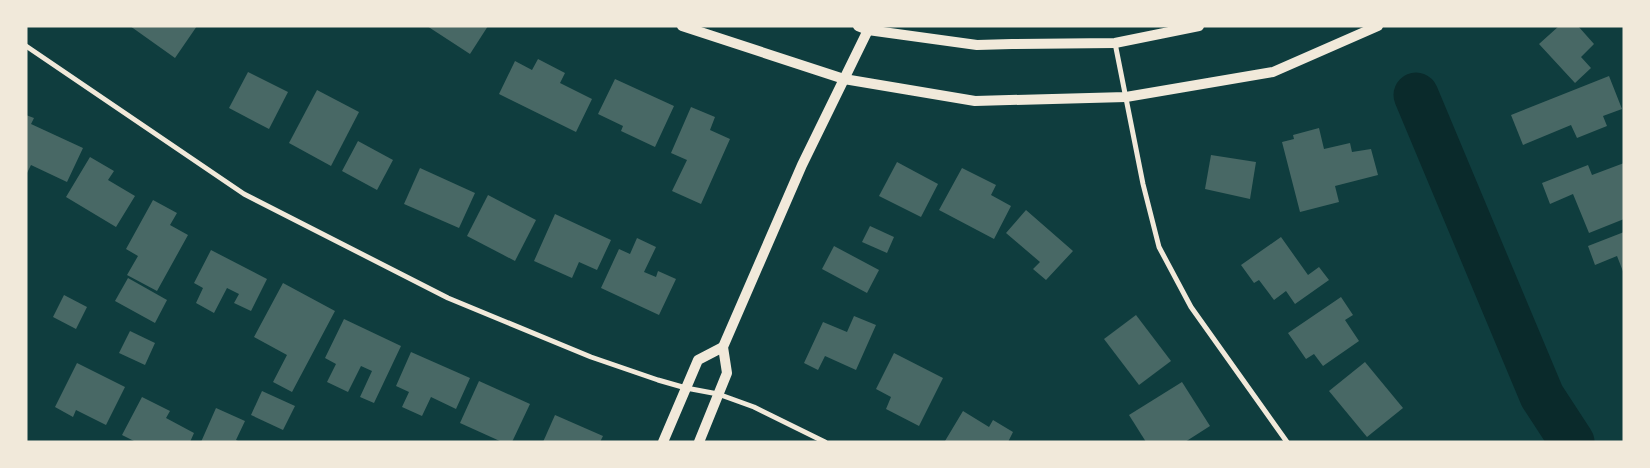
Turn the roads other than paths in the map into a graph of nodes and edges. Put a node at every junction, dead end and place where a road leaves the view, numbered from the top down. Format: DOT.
graph roads {
  1 [pos="682,26"];
  2 [pos="858,26"];
  3 [pos="1199,26"];
  4 [pos="1378,26"];
  5 [pos="869,28"];
  6 [pos="1115,44"];
  7 [pos="26,46"];
  8 [pos="844,79"];
  9 [pos="1126,98"];
  10 [pos="723,347"];
  11 [pos="686,388"];
  12 [pos="718,394"];
  13 [pos="663,442"];
  14 [pos="699,442"];
  15 [pos="825,442"];
  16 [pos="1287,442"];
  1 -- 8 [label="main road"];
  2 -- 5 [label="main road"];
  3 -- 6 [label="main road"];
  4 -- 9 [label="main road"];
  5 -- 6 [label="main road"];
  5 -- 8 [label="main road"];
  6 -- 9 [label="street"];
  7 -- 11 [label="street"];
  8 -- 9 [label="main road"];
  8 -- 10 [label="main road"];
  9 -- 16 [label="street"];
  10 -- 11 [label="main road"];
  10 -- 12 [label="main road"];
  11 -- 12 [label="street"];
  11 -- 13 [label="main road"];
  12 -- 14 [label="main road"];
  12 -- 15 [label="street"];
}
